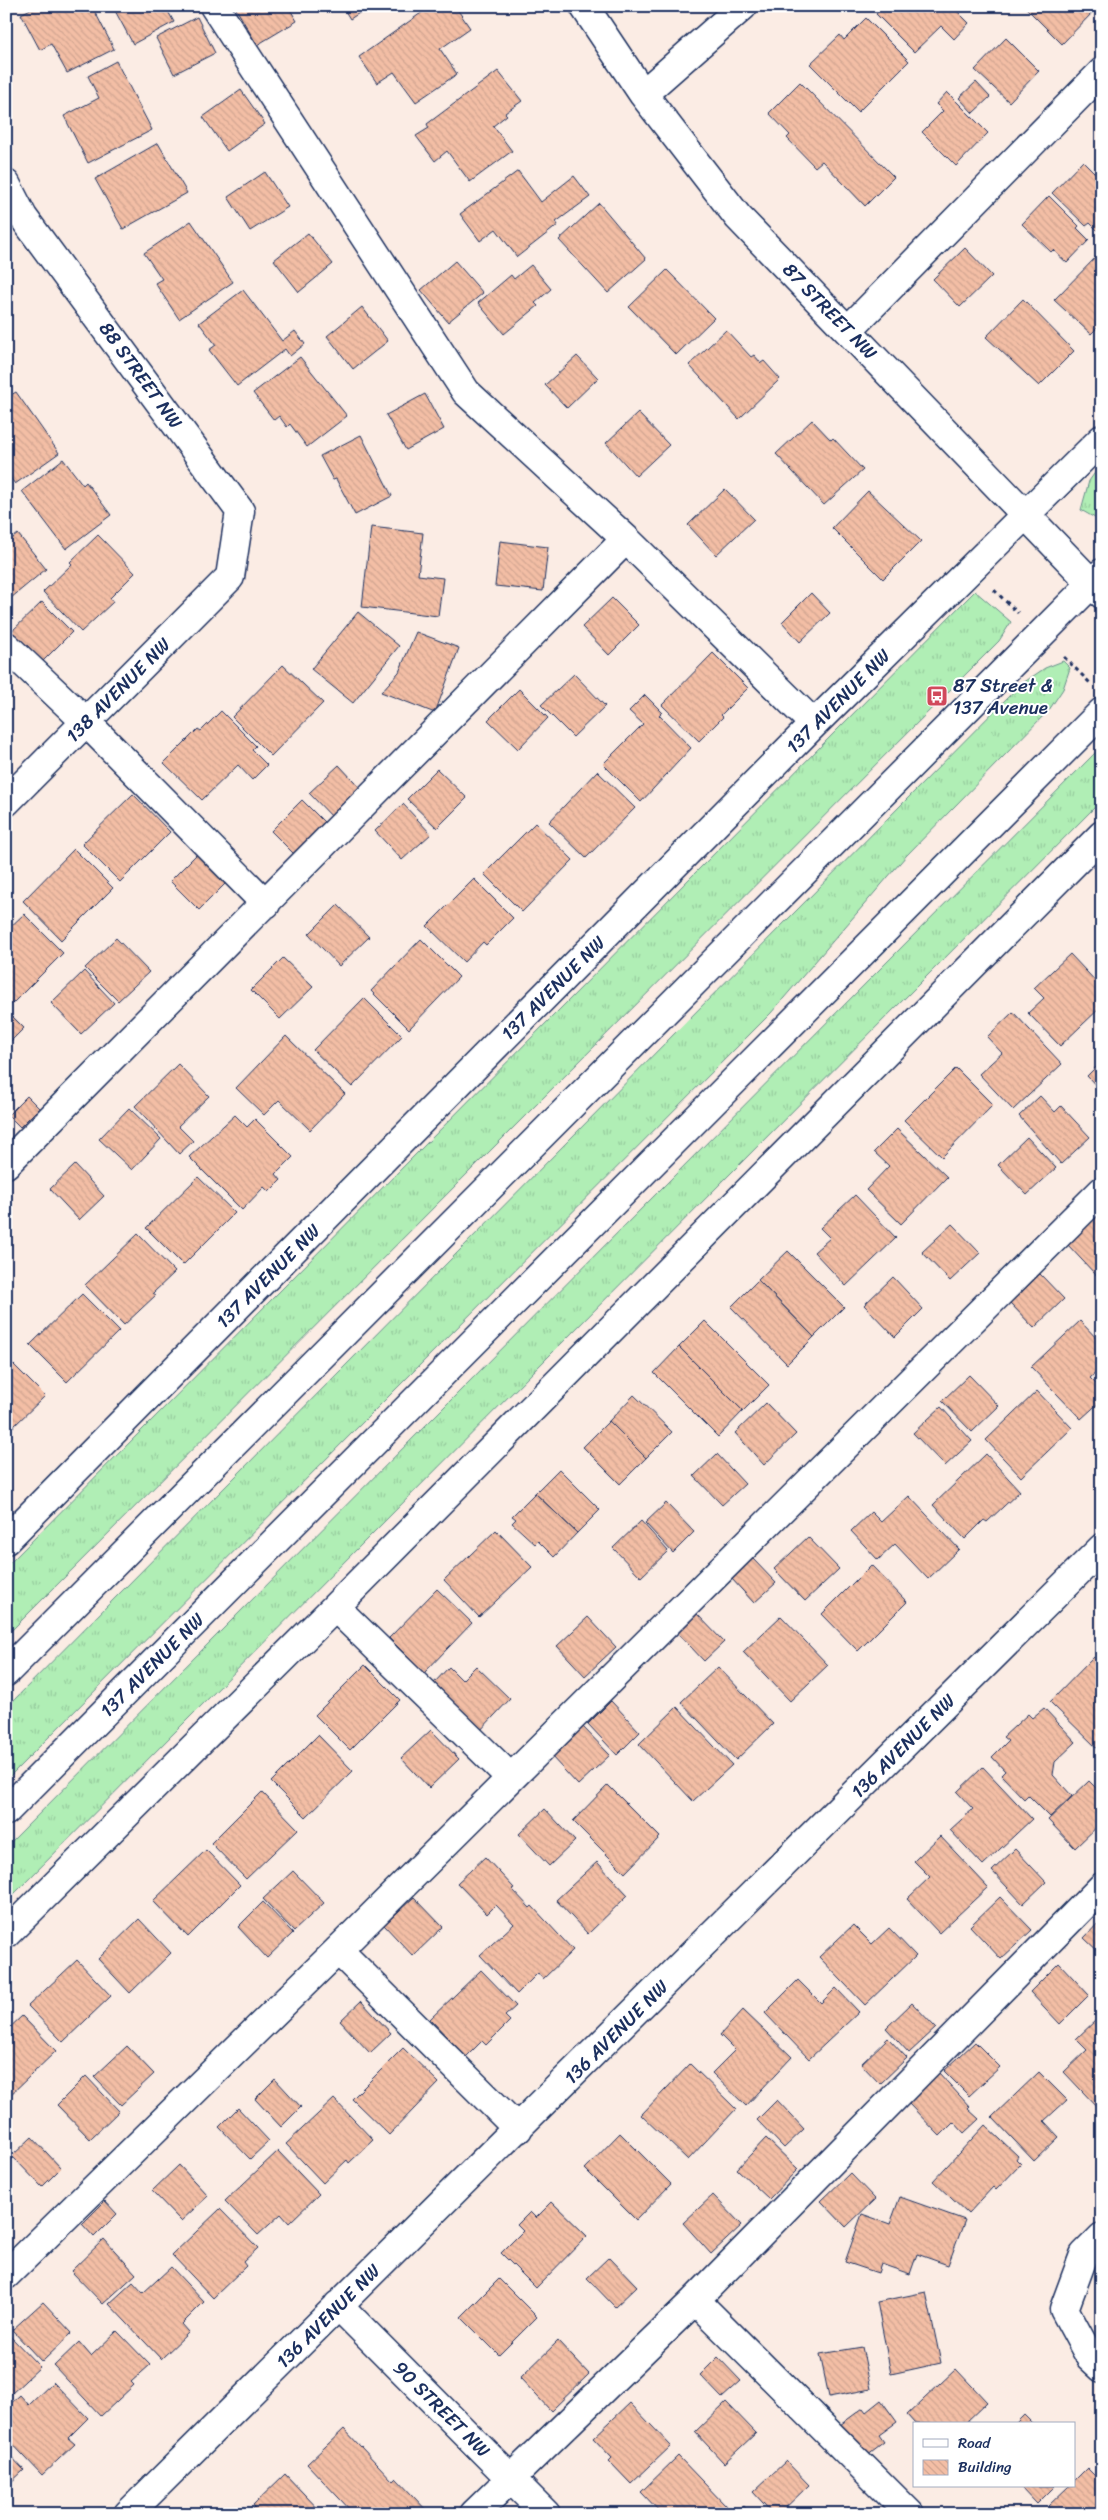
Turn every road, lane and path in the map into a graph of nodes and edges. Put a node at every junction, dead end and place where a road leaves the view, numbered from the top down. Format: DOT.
graph roads {
  1 [pos="214,6"];
  2 [pos="584,6"];
  3 [pos="743,6"];
  4 [pos="1102,72"];
  5 [pos="643,94"];
  6 [pos="6,184"];
  7 [pos="848,330"];
  8 [pos="1102,439"];
  9 [pos="1027,514"];
  10 [pos="626,539"];
  11 [pos="230,577"];
  12 [pos="1098,583"];
  13 [pos="6,646"];
  14 [pos="1102,712"];
  15 [pos="86,722"];
  16 [pos="814,724"];
  17 [pos="6,802"];
  18 [pos="1102,835"];
  19 [pos="266,904"];
  20 [pos="6,1164"];
  21 [pos="1102,1190"];
  22 [pos="6,1540"];
  23 [pos="1102,1548"];
  24 [pos="335,1607"];
  25 [pos="6,1672"];
  26 [pos="511,1778"];
  27 [pos="6,1811"];
  28 [pos="1102,1887"];
  29 [pos="6,1934"];
  30 [pos="338,1950"];
  31 [pos="518,2129"];
  32 [pos="1102,2237"];
  33 [pos="6,2275"];
  34 [pos="695,2300"];
  35 [pos="338,2305"];
  36 [pos="1096,2362"];
  37 [pos="510,2477"];
  38 [pos="128,2514"];
  39 [pos="474,2514"];
  40 [pos="546,2514"];
  41 [pos="910,2514"];
  1 -- 10 [label="street"];
  2 -- 5 [label="street, 87 STREET NW"];
  3 -- 5 [label="street"];
  4 -- 7 [label="street"];
  5 -- 7 [label="street, 87 STREET NW"];
  6 -- 11 [label="street, 88 STREET NW"];
  7 -- 9 [label="street, 87 STREET NW"];
  8 -- 9 [label="street, 137 AVENUE NW"];
  9 -- 12 [label="street, 87 STREET NW"];
  9 -- 16 [label="street, 137 AVENUE NW"];
  10 -- 16 [label="street"];
  10 -- 19 [label="street"];
  11 -- 15 [label="street, 138 AVENUE NW"];
  12 -- 25 [label="street"];
  13 -- 15 [label="street"];
  14 -- 27 [label="street, 137 AVENUE NW"];
  15 -- 17 [label="street, 138 AVENUE NW"];
  15 -- 19 [label="street"];
  16 -- 22 [label="street, 137 AVENUE NW"];
  18 -- 24 [label="street"];
  19 -- 20 [label="street"];
  21 -- 26 [label="street"];
  23 -- 31 [label="street, 136 AVENUE NW"];
  24 -- 26 [label="street"];
  24 -- 29 [label="street"];
  26 -- 30 [label="street"];
  28 -- 34 [label="street"];
  30 -- 31 [label="street"];
  30 -- 33 [label="street"];
  31 -- 35 [label="street, 136 AVENUE NW"];
  32 -- 36 [label="street"];
  34 -- 37 [label="street"];
  34 -- 41 [label="street"];
  35 -- 37 [label="street, 90 STREET NW"];
  35 -- 38 [label="street, 136 AVENUE NW"];
  37 -- 39 [label="street"];
  37 -- 40 [label="street, 90 STREET NW"];
}
